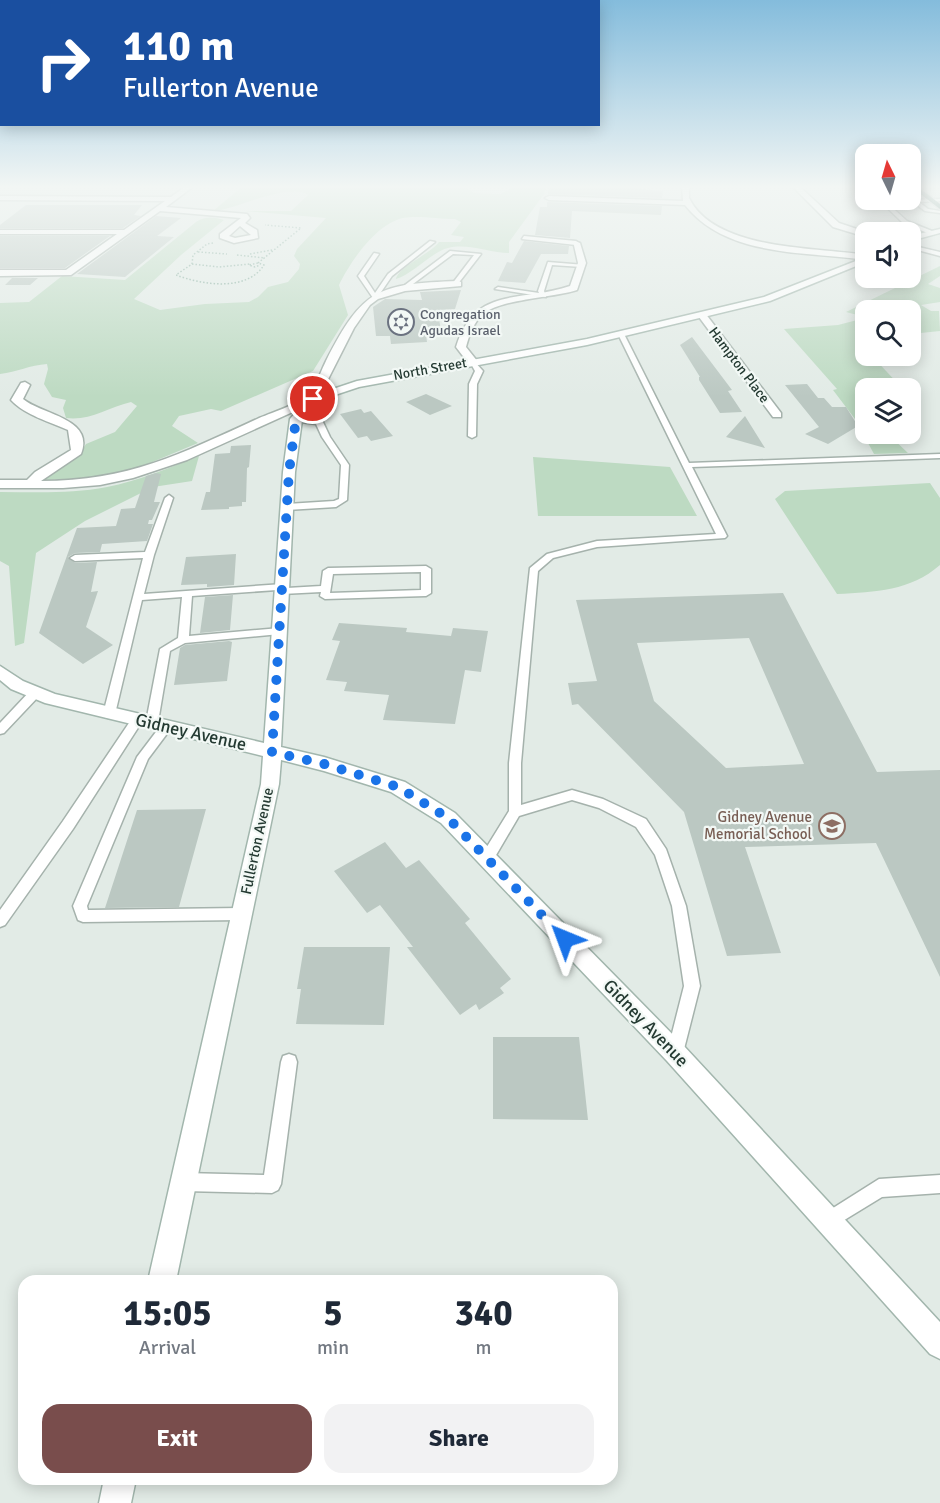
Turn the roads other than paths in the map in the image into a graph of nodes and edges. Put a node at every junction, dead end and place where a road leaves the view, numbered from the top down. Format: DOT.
graph roads {
  1 [pos="92,256"];
  2 [pos="375,256"];
  3 [pos="414,256"];
  4 [pos="447,256"];
  5 [pos="476,256"];
  6 [pos="580,256"];
  7 [pos="855,263"];
  8 [pos="582,265"];
  9 [pos="0,273"];
  10 [pos="456,284"];
  11 [pos="404,289"];
  12 [pos="498,289"];
  13 [pos="544,296"];
  14 [pos="375,297"];
  15 [pos="702,315"];
  16 [pos="621,334"];
  17 [pos="473,362"];
  18 [pos="26,385"];
  19 [pos="313,399"];
  20 [pos="777,415"];
  21 [pos="296,419"];
  22 [pos="472,436"];
  23 [pos="940,456"];
  24 [pos="689,465"];
  25 [pos="0,484"];
  26 [pos="31,484"];
  27 [pos="169,498"];
  28 [pos="287,507"];
  29 [pos="149,555"];
  30 [pos="75,558"];
  31 [pos="283,589"];
  32 [pos="326,589"];
  33 [pos="187,593"];
  34 [pos="138,597"];
  35 [pos="280,631"];
  36 [pos="183,640"];
  37 [pos="0,672"];
  38 [pos="35,693"];
  39 [pos="109,714"];
  40 [pos="152,723"];
  41 [pos="0,730"];
  42 [pos="272,752"];
  43 [pos="516,812"];
  44 [pos="486,858"];
  45 [pos="242,914"];
  46 [pos="0,921"];
  47 [pos="675,1053"];
  48 [pos="289,1062"];
  49 [pos="184,1182"];
  50 [pos="940,1184"];
  51 [pos="828,1221"];
  52 [pos="163,1275"];
  53 [pos="940,1344"];
  54 [pos="119,1485"];
  55 [pos="115,1503"];
  1 -- 9 [label="street"];
  2 -- 14 [label="lane"];
  3 -- 14 [label="lane"];
  4 -- 11 [label="lane"];
  5 -- 10 [label="lane"];
  6 -- 8 [label="street"];
  7 -- 15 [label="street, North Street"];
  8 -- 13 [label="street"];
  8 -- 13 [label="lane"];
  10 -- 11 [label="street"];
  11 -- 14 [label="street"];
  12 -- 13 [label="lane"];
  13 -- 17 [label="street"];
  14 -- 19 [label="street"];
  15 -- 16 [label="street, North Street"];
  15 -- 20 [label="street, Hampton Place"];
  16 -- 17 [label="street, North Street"];
  16 -- 24 [label="lane"];
  17 -- 19 [label="street, North Street"];
  17 -- 22 [label="lane"];
  18 -- 26 [label="street"];
  19 -- 21 [label="street"];
  19 -- 26 [label="street, North Street"];
  21 -- 28 [label="street, Fullerton Avenue"];
  21 -- 28 [label="lane"];
  23 -- 24 [label="lane"];
  24 -- 43 [label="lane"];
  25 -- 26 [label="street, North Street"];
  27 -- 29 [label="lane"];
  28 -- 31 [label="street, Fullerton Avenue"];
  29 -- 30 [label="lane"];
  29 -- 34 [label="lane"];
  31 -- 32 [label="lane"];
  31 -- 33 [label="lane"];
  31 -- 35 [label="street, Fullerton Avenue"];
  32 -- 32 [label="lane"];
  33 -- 34 [label="lane"];
  33 -- 36 [label="lane"];
  34 -- 39 [label="lane"];
  35 -- 36 [label="lane"];
  35 -- 42 [label="street, Fullerton Avenue"];
  36 -- 40 [label="lane"];
  37 -- 38 [label="street, Gidney Avenue"];
  38 -- 39 [label="street, Gidney Avenue"];
  38 -- 41 [label="lane"];
  39 -- 40 [label="street, Gidney Avenue"];
  40 -- 42 [label="street, Gidney Avenue"];
  40 -- 45 [label="lane"];
  40 -- 46 [label="lane"];
  42 -- 44 [label="street, Gidney Avenue"];
  42 -- 45 [label="street, Fullerton Avenue"];
  43 -- 44 [label="lane"];
  43 -- 47 [label="lane"];
  44 -- 47 [label="street, Gidney Avenue"];
  45 -- 49 [label="street, Fullerton Avenue"];
  47 -- 51 [label="street, Gidney Avenue"];
  48 -- 49 [label="lane"];
  49 -- 52 [label="street, Fullerton Avenue"];
  50 -- 51 [label="lane"];
  51 -- 53 [label="street, Gidney Avenue"];
  54 -- 55 [label="street"];
}
